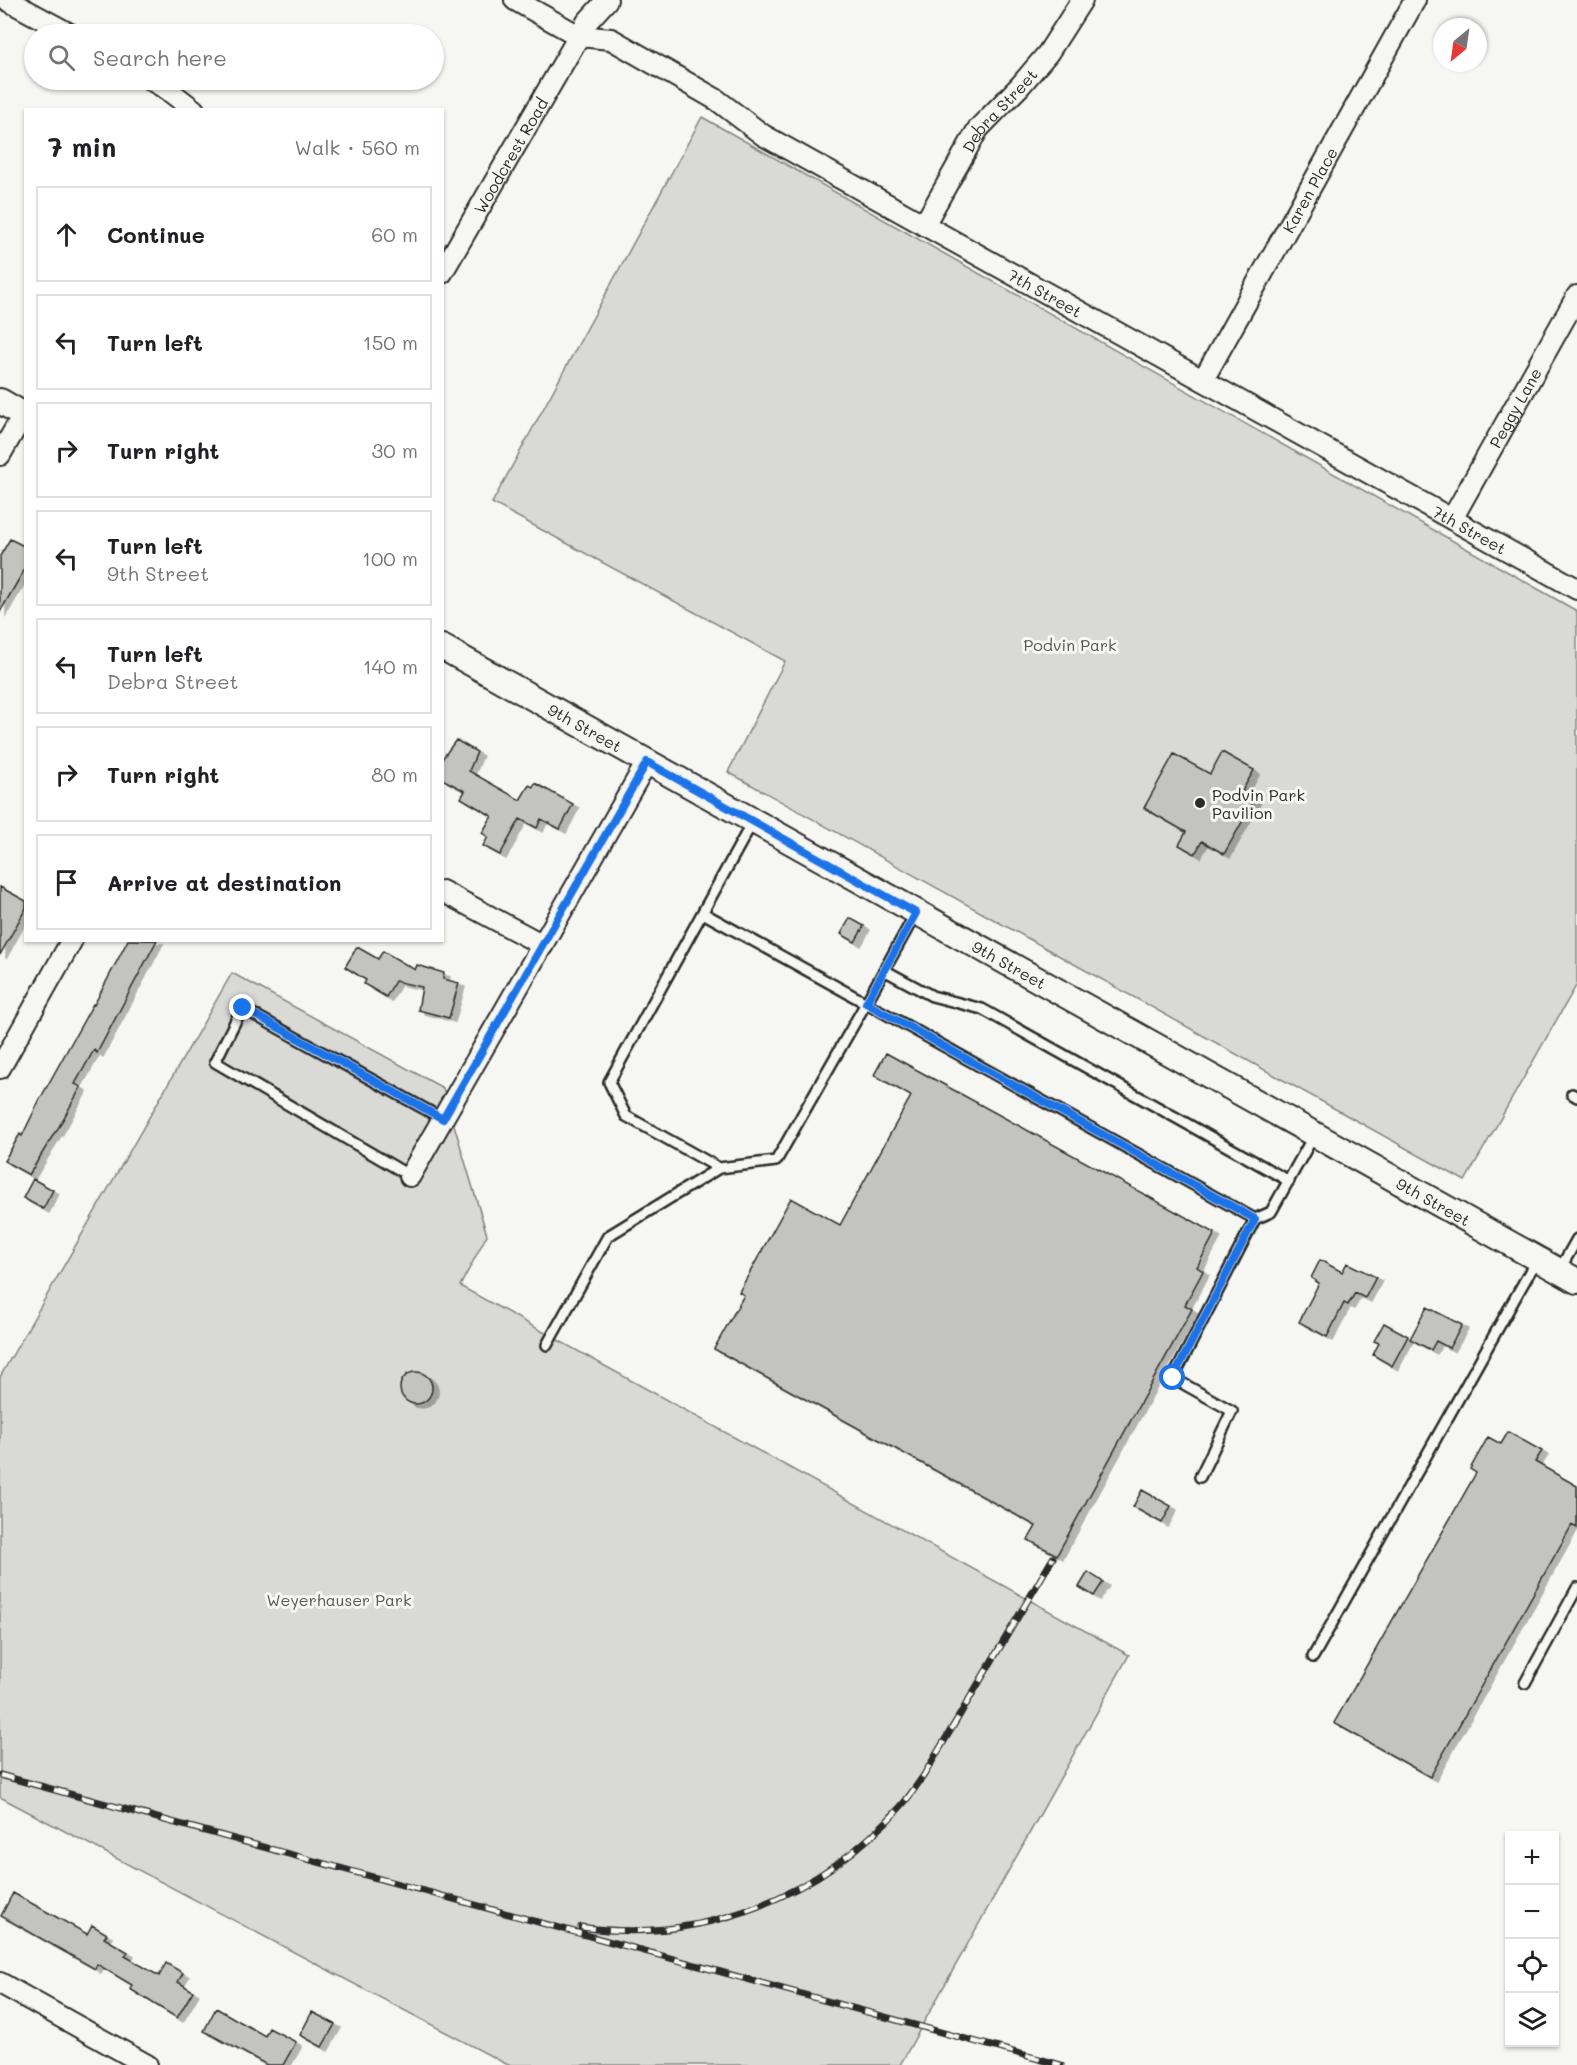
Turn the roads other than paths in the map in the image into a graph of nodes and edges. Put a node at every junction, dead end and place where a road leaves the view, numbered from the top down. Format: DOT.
graph roads {
  1 [pos="7,0"];
  2 [pos="515,0"];
  3 [pos="607,0"];
  4 [pos="1082,0"];
  5 [pos="1415,0"];
  6 [pos="51,24"];
  7 [pos="579,36"];
  8 [pos="168,90"];
  9 [pos="191,108"];
  10 [pos="924,225"];
  11 [pos="444,270"];
  12 [pos="1577,296"];
  13 [pos="1203,380"];
  14 [pos="0,401"];
  15 [pos="24,415"];
  16 [pos="0,455"];
  17 [pos="1452,519"];
  18 [pos="1577,589"];
  19 [pos="444,648"];
  20 [pos="647,762"];
  21 [pos="753,821"];
  22 [pos="444,892"];
  23 [pos="702,913"];
  24 [pos="916,913"];
  25 [pos="71,942"];
  26 [pos="543,945"];
  27 [pos="884,970"];
  28 [pos="866,1003"];
  29 [pos="0,1068"];
  30 [pos="443,1119"];
  31 [pos="1315,1134"];
  32 [pos="719,1168"];
  33 [pos="410,1176"];
  34 [pos="1288,1181"];
  35 [pos="1255,1219"];
  36 [pos="1577,1239"];
  37 [pos="1537,1259"];
  38 [pos="1568,1276"];
  39 [pos="547,1346"];
  40 [pos="1200,1477"];
  41 [pos="1577,1588"];
  42 [pos="1313,1657"];
  43 [pos="1525,1683"];
  44 [pos="0,1983"];
  45 [pos="147,2065"];
  1 -- 6 [label="street"];
  2 -- 7 [label="street, 7th Street"];
  3 -- 7 [label="street, Woodcrest Road"];
  4 -- 10 [label="street, Debra Street"];
  5 -- 13 [label="street, Karen Place"];
  7 -- 10 [label="street, 7th Street"];
  7 -- 11 [label="street, Woodcrest Road"];
  8 -- 9 [label="street"];
  10 -- 13 [label="street, 7th Street"];
  12 -- 17 [label="street, Peggy Lane"];
  13 -- 17 [label="street, 7th Street"];
  14 -- 15 [label="street"];
  15 -- 16 [label="street"];
  17 -- 18 [label="street, 7th Street"];
  19 -- 20 [label="street, 9th Street"];
  20 -- 21 [label="street, 9th Street"];
  20 -- 26 [label="street"];
  21 -- 23 [label="lane"];
  21 -- 24 [label="street, 9th Street"];
  22 -- 26 [label="street"];
  23 -- 28 [label="lane"];
  23 -- 32 [label="lane"];
  24 -- 27 [label="lane"];
  24 -- 31 [label="street, 9th Street"];
  25 -- 29 [label="street"];
  26 -- 30 [label="street"];
  27 -- 28 [label="lane"];
  27 -- 34 [label="lane"];
  28 -- 32 [label="lane"];
  28 -- 35 [label="lane"];
  30 -- 33 [label="street"];
  30 -- 33 [label="lane"];
  31 -- 34 [label="lane"];
  31 -- 37 [label="street, 9th Street"];
  32 -- 39 [label="lane"];
  34 -- 35 [label="lane"];
  35 -- 40 [label="lane"];
  36 -- 38 [label="lane"];
  37 -- 38 [label="street, 9th Street"];
  37 -- 42 [label="lane"];
  41 -- 43 [label="lane"];
  44 -- 45 [label="street"];
}
